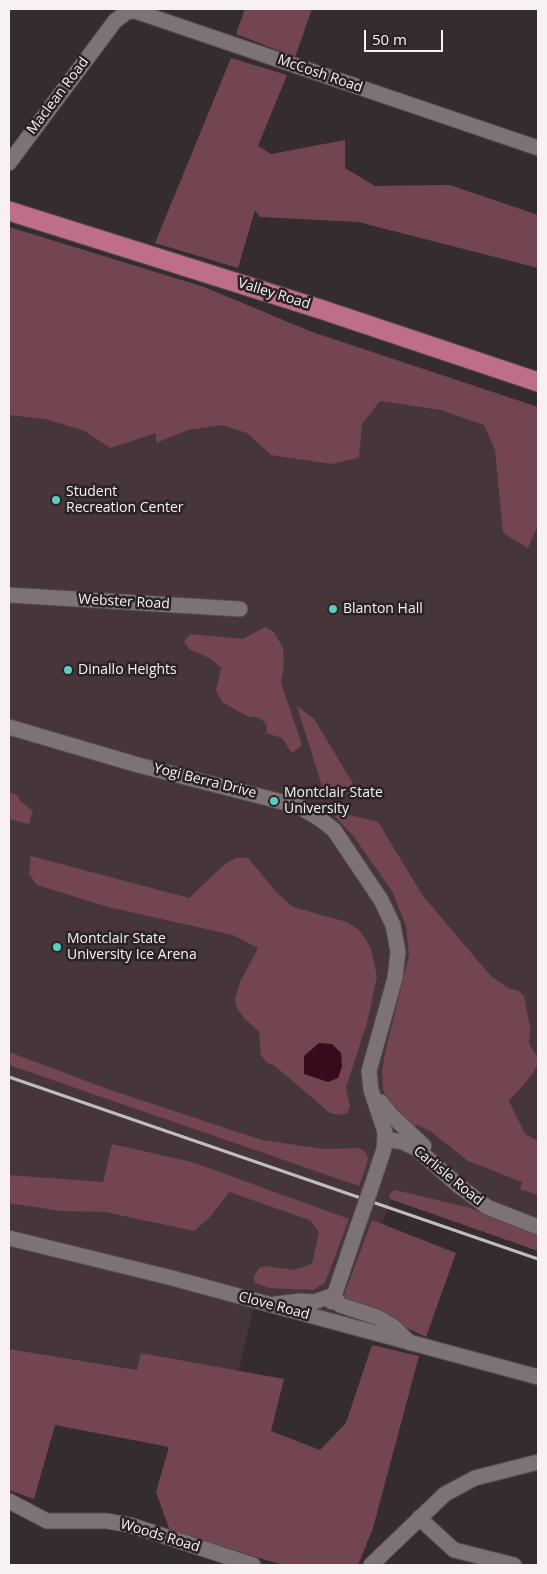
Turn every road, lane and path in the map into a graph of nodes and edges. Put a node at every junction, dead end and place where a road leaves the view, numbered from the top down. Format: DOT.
graph roads {
  1 [pos="108,30"];
  2 [pos="538,148"];
  3 [pos="9,163"];
  4 [pos="9,210"];
  5 [pos="538,382"];
  6 [pos="9,595"];
  7 [pos="240,609"];
  8 [pos="9,727"];
  9 [pos="370,1080"];
  10 [pos="385,1139"];
  11 [pos="457,1184"];
  12 [pos="538,1227"];
  13 [pos="9,1238"];
  14 [pos="334,1295"];
  15 [pos="269,1305"];
  16 [pos="326,1320"];
  17 [pos="411,1343"];
  18 [pos="538,1377"];
  19 [pos="538,1462"];
  20 [pos="9,1501"];
  21 [pos="419,1518"];
  22 [pos="253,1565"];
  23 [pos="371,1565"];
  24 [pos="514,1565"];
  1 -- 2 [label="street, McCosh Road"];
  1 -- 3 [label="street, Maclean Road"];
  4 -- 5 [label="main road, Valley Road"];
  6 -- 7 [label="street, Webster Road"];
  8 -- 9 [label="street, Yogi Berra Drive"];
  9 -- 10 [label="street, Yogi Berra Drive"];
  9 -- 11 [label="street"];
  10 -- 11 [label="street, Carlisle Road"];
  10 -- 14 [label="street, bridge"];
  11 -- 12 [label="street, Carlisle Road"];
  13 -- 15 [label="street, Clove Road"];
  14 -- 15 [label="street"];
  14 -- 16 [label="street"];
  14 -- 17 [label="street"];
  15 -- 16 [label="street, Clove Road"];
  16 -- 17 [label="street, Clove Road"];
  17 -- 18 [label="street, Clove Road"];
  19 -- 21 [label="street"];
  20 -- 22 [label="street, Woods Road"];
  21 -- 23 [label="street"];
  21 -- 24 [label="street"];
}
